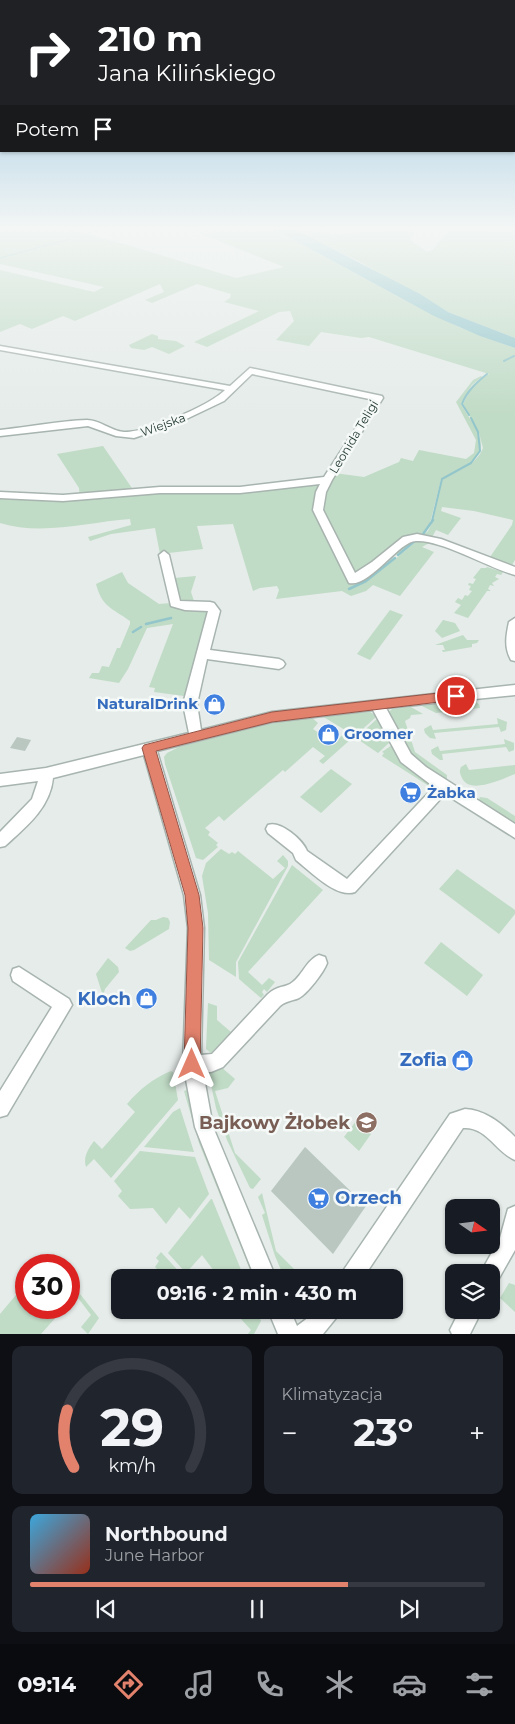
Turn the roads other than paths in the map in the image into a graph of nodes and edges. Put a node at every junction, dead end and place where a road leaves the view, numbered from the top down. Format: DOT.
graph roads {
  1 [pos="0,348"];
  2 [pos="232,389"];
  3 [pos="0,433"];
  4 [pos="327,480"];
  5 [pos="0,495"];
  6 [pos="164,555"];
  7 [pos="515,571"];
  8 [pos="515,622"];
  9 [pos="513,640"];
  10 [pos="203,654"];
  11 [pos="515,657"];
  12 [pos="279,664"];
  13 [pos="515,690"];
  14 [pos="378,704"];
  15 [pos="196,736"];
  16 [pos="149,748"];
  17 [pos="46,774"];
  18 [pos="0,780"];
  19 [pos="444,786"];
  20 [pos="273,829"];
  21 [pos="515,832"];
  22 [pos="0,841"];
  23 [pos="319,963"];
  24 [pos="20,975"];
  25 [pos="192,1064"];
  26 [pos="0,1108"];
  27 [pos="515,1150"];
  28 [pos="515,1216"];
  29 [pos="496,1264"];
  30 [pos="262,1269"];
  31 [pos="356,1269"];
  32 [pos="283,1319"];
  33 [pos="322,1319"];
  34 [pos="467,1319"];
  35 [pos="461,1330"];
  36 [pos="289,1334"];
  37 [pos="304,1334"];
  1 -- 2 [label="street"];
  2 -- 3 [label="street, Wiejska"];
  2 -- 4 [label="street, Leonida Teligi"];
  4 -- 5 [label="street, Leonida Teligi"];
  4 -- 7 [label="street"];
  6 -- 10 [label="street"];
  8 -- 9 [label="street"];
  9 -- 11 [label="street"];
  10 -- 12 [label="street"];
  10 -- 15 [label="street"];
  13 -- 14 [label="street"];
  14 -- 15 [label="street"];
  14 -- 19 [label="street"];
  15 -- 16 [label="street"];
  16 -- 17 [label="street"];
  16 -- 25 [label="street"];
  17 -- 18 [label="street"];
  17 -- 22 [label="street"];
  19 -- 20 [label="street"];
  19 -- 21 [label="street"];
  23 -- 25 [label="street"];
  24 -- 26 [label="street"];
  25 -- 30 [label="street"];
  27 -- 31 [label="street"];
  28 -- 29 [label="street"];
  32 -- 36 [label="street"];
  33 -- 37 [label="street"];
  34 -- 35 [label="street"];
}
